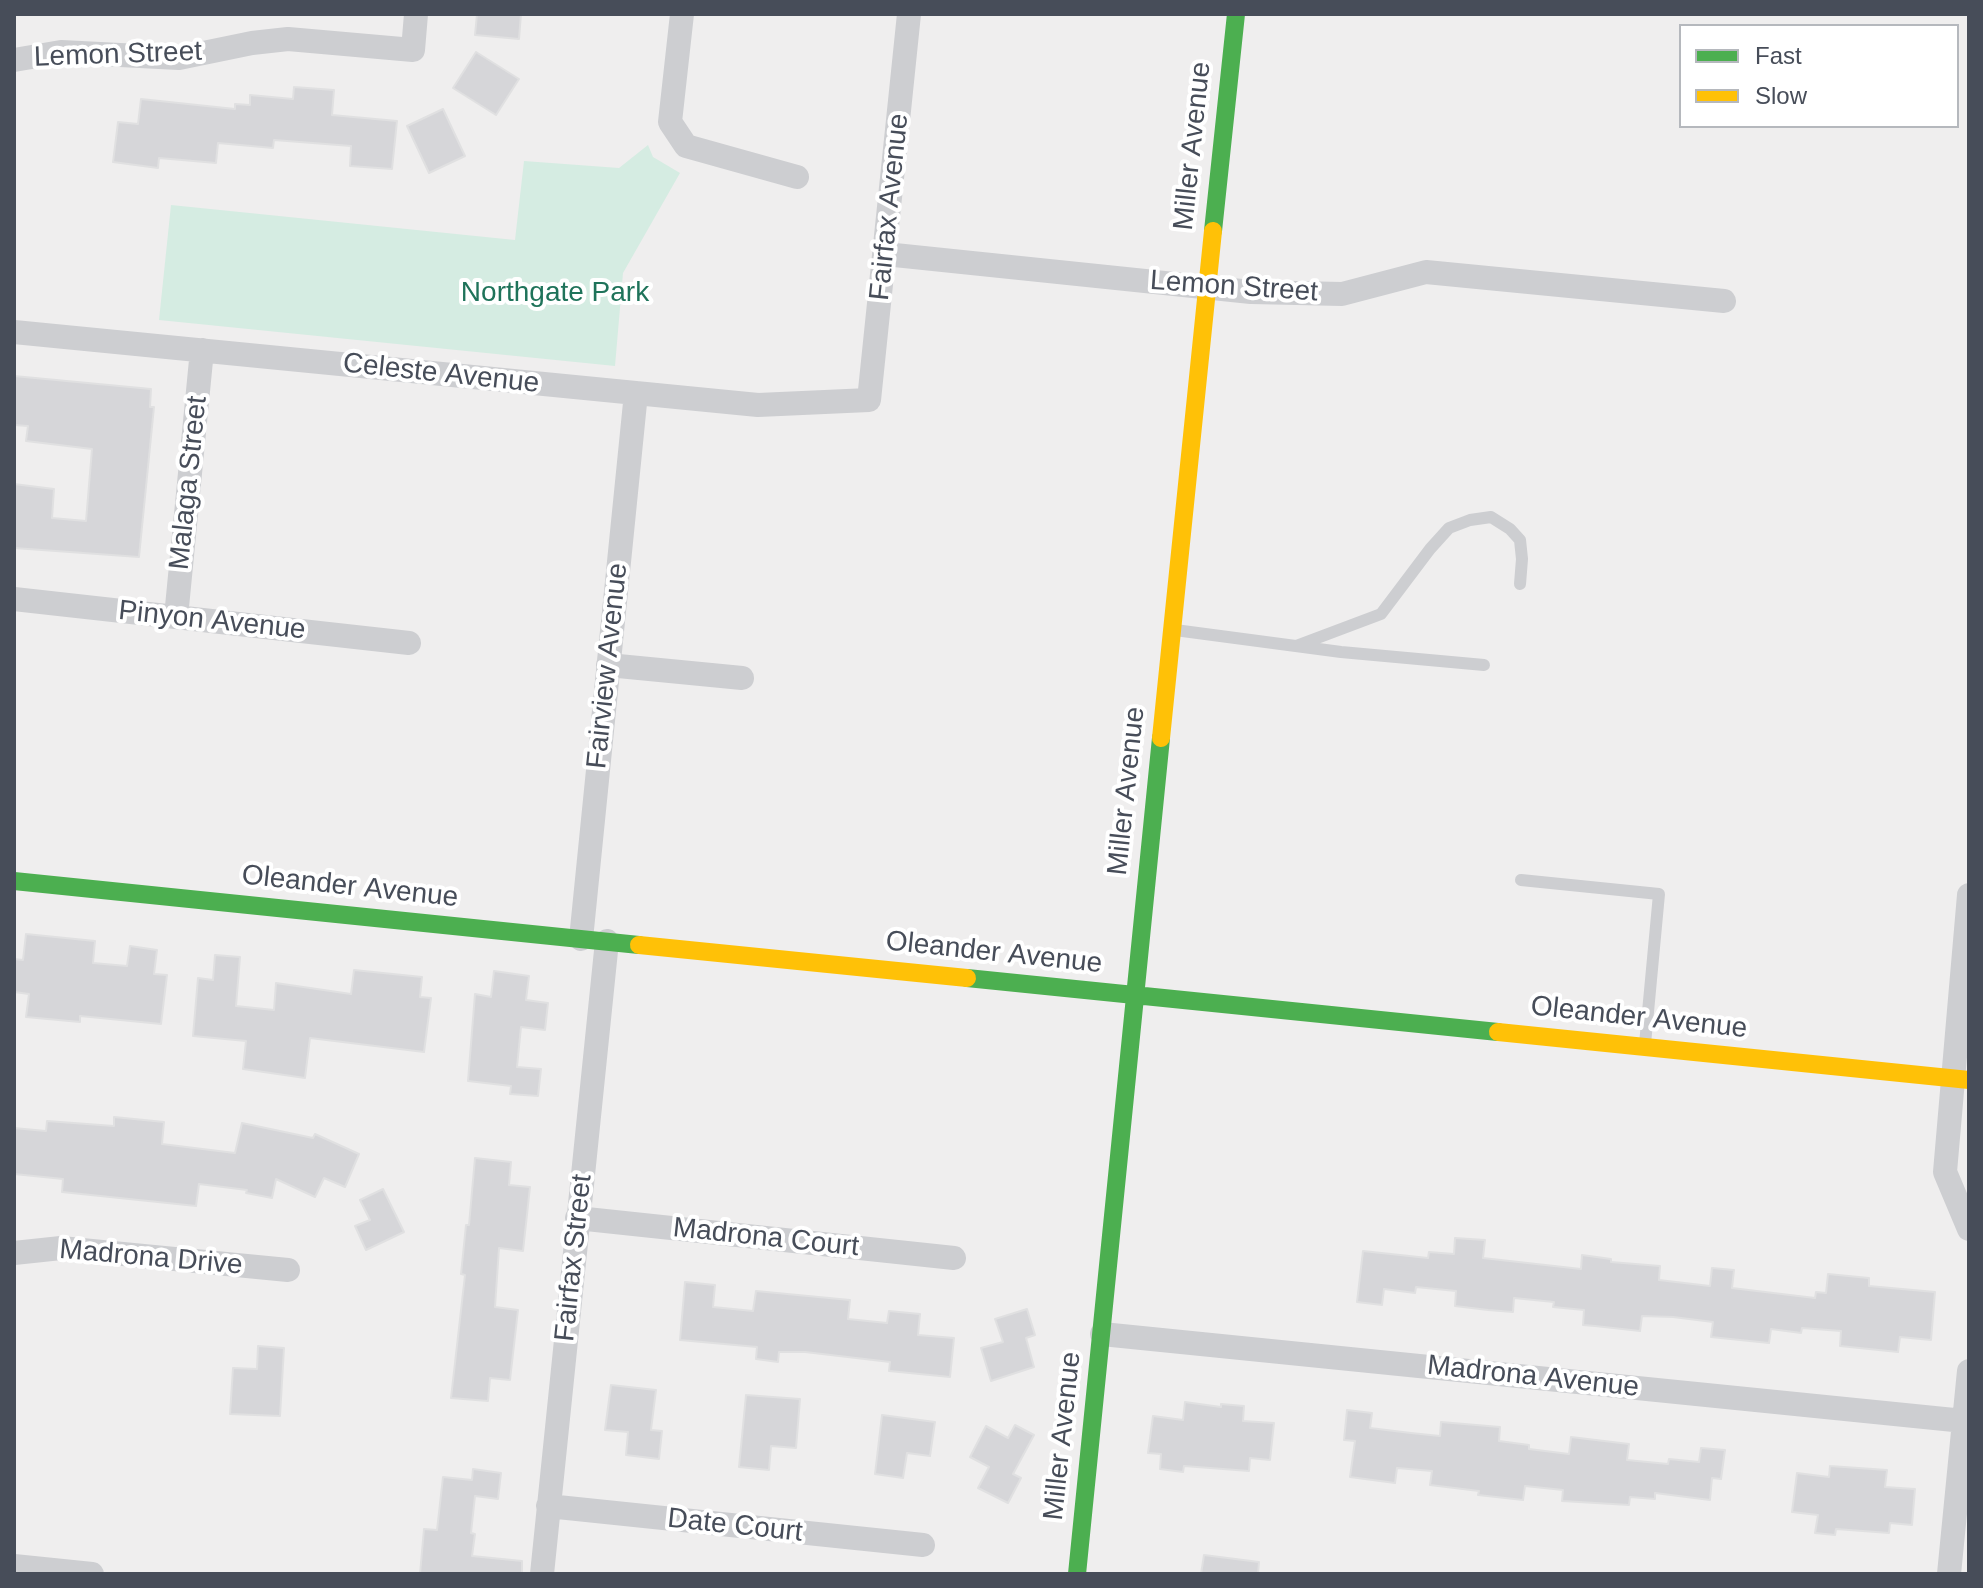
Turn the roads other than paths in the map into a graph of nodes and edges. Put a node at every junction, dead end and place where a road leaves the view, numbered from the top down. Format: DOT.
graph roads {
  1 [pos="416,14"];
  2 [pos="682,14"];
  3 [pos="909,14"];
  4 [pos="1236,14"];
  5 [pos="14,60"];
  6 [pos="797,177"];
  7 [pos="885,254"];
  8 [pos="1206,287"];
  9 [pos="1724,301"];
  10 [pos="14,332"];
  11 [pos="202,350"];
  12 [pos="636,393"];
  13 [pos="869,400"];
  14 [pos="1520,584"];
  15 [pos="14,599"];
  16 [pos="176,617"];
  17 [pos="1171,630"];
  18 [pos="409,643"];
  19 [pos="1296,646"];
  20 [pos="608,665"];
  21 [pos="1484,665"];
  22 [pos="742,678"];
  23 [pos="1521,880"];
  24 [pos="14,881"];
  25 [pos="1969,895"];
  26 [pos="581,939"];
  27 [pos="607,941"];
  28 [pos="1134,995"];
  29 [pos="1645,1047"];
  30 [pos="1960,1079"];
  31 [pos="577,1218"];
  32 [pos="1969,1229"];
  33 [pos="14,1253"];
  34 [pos="954,1258"];
  35 [pos="288,1270"];
  36 [pos="1102,1334"];
  37 [pos="1969,1371"];
  38 [pos="1964,1421"];
  39 [pos="548,1506"];
  40 [pos="923,1545"];
  41 [pos="14,1566"];
  42 [pos="92,1574"];
  43 [pos="542,1574"];
  44 [pos="1077,1574"];
  45 [pos="1949,1574"];
  1 -- 5 [label="street, Lemon Street"];
  2 -- 6 [label="street"];
  3 -- 7 [label="street, Fairfax Avenue"];
  4 -- 8 [label="street, Miller Avenue"];
  7 -- 8 [label="street, Lemon Street"];
  7 -- 13 [label="street, Fairfax Avenue"];
  8 -- 9 [label="street, Lemon Street"];
  8 -- 17 [label="street, Miller Avenue"];
  10 -- 11 [label="street, Celeste Avenue"];
  11 -- 12 [label="street, Celeste Avenue"];
  11 -- 16 [label="street, Malaga Street"];
  12 -- 13 [label="street, Celeste Avenue"];
  12 -- 20 [label="street, Fairview Avenue"];
  14 -- 19 [label="lane"];
  15 -- 16 [label="street, Pinyon Avenue"];
  16 -- 18 [label="street, Pinyon Avenue"];
  17 -- 19 [label="lane"];
  17 -- 28 [label="street, Miller Avenue"];
  19 -- 21 [label="lane"];
  20 -- 22 [label="street"];
  20 -- 26 [label="street, Fairview Avenue"];
  23 -- 29 [label="lane"];
  24 -- 26 [label="street, Oleander Avenue"];
  25 -- 30 [label="street"];
  26 -- 27 [label="street, Oleander Avenue"];
  27 -- 28 [label="street, Oleander Avenue"];
  27 -- 31 [label="street, Fairfax Street"];
  28 -- 29 [label="street, Oleander Avenue"];
  28 -- 36 [label="street, Miller Avenue"];
  29 -- 30 [label="street, Oleander Avenue"];
  30 -- 32 [label="street"];
  31 -- 34 [label="street, Madrona Court"];
  31 -- 39 [label="street, Fairfax Street"];
  33 -- 35 [label="street, Madrona Drive"];
  36 -- 38 [label="street, Madrona Avenue"];
  36 -- 44 [label="street, Miller Avenue"];
  37 -- 38 [label="street"];
  38 -- 45 [label="street"];
  39 -- 40 [label="street, Date Court"];
  39 -- 43 [label="street, Fairfax Street"];
  41 -- 42 [label="street"];
}
